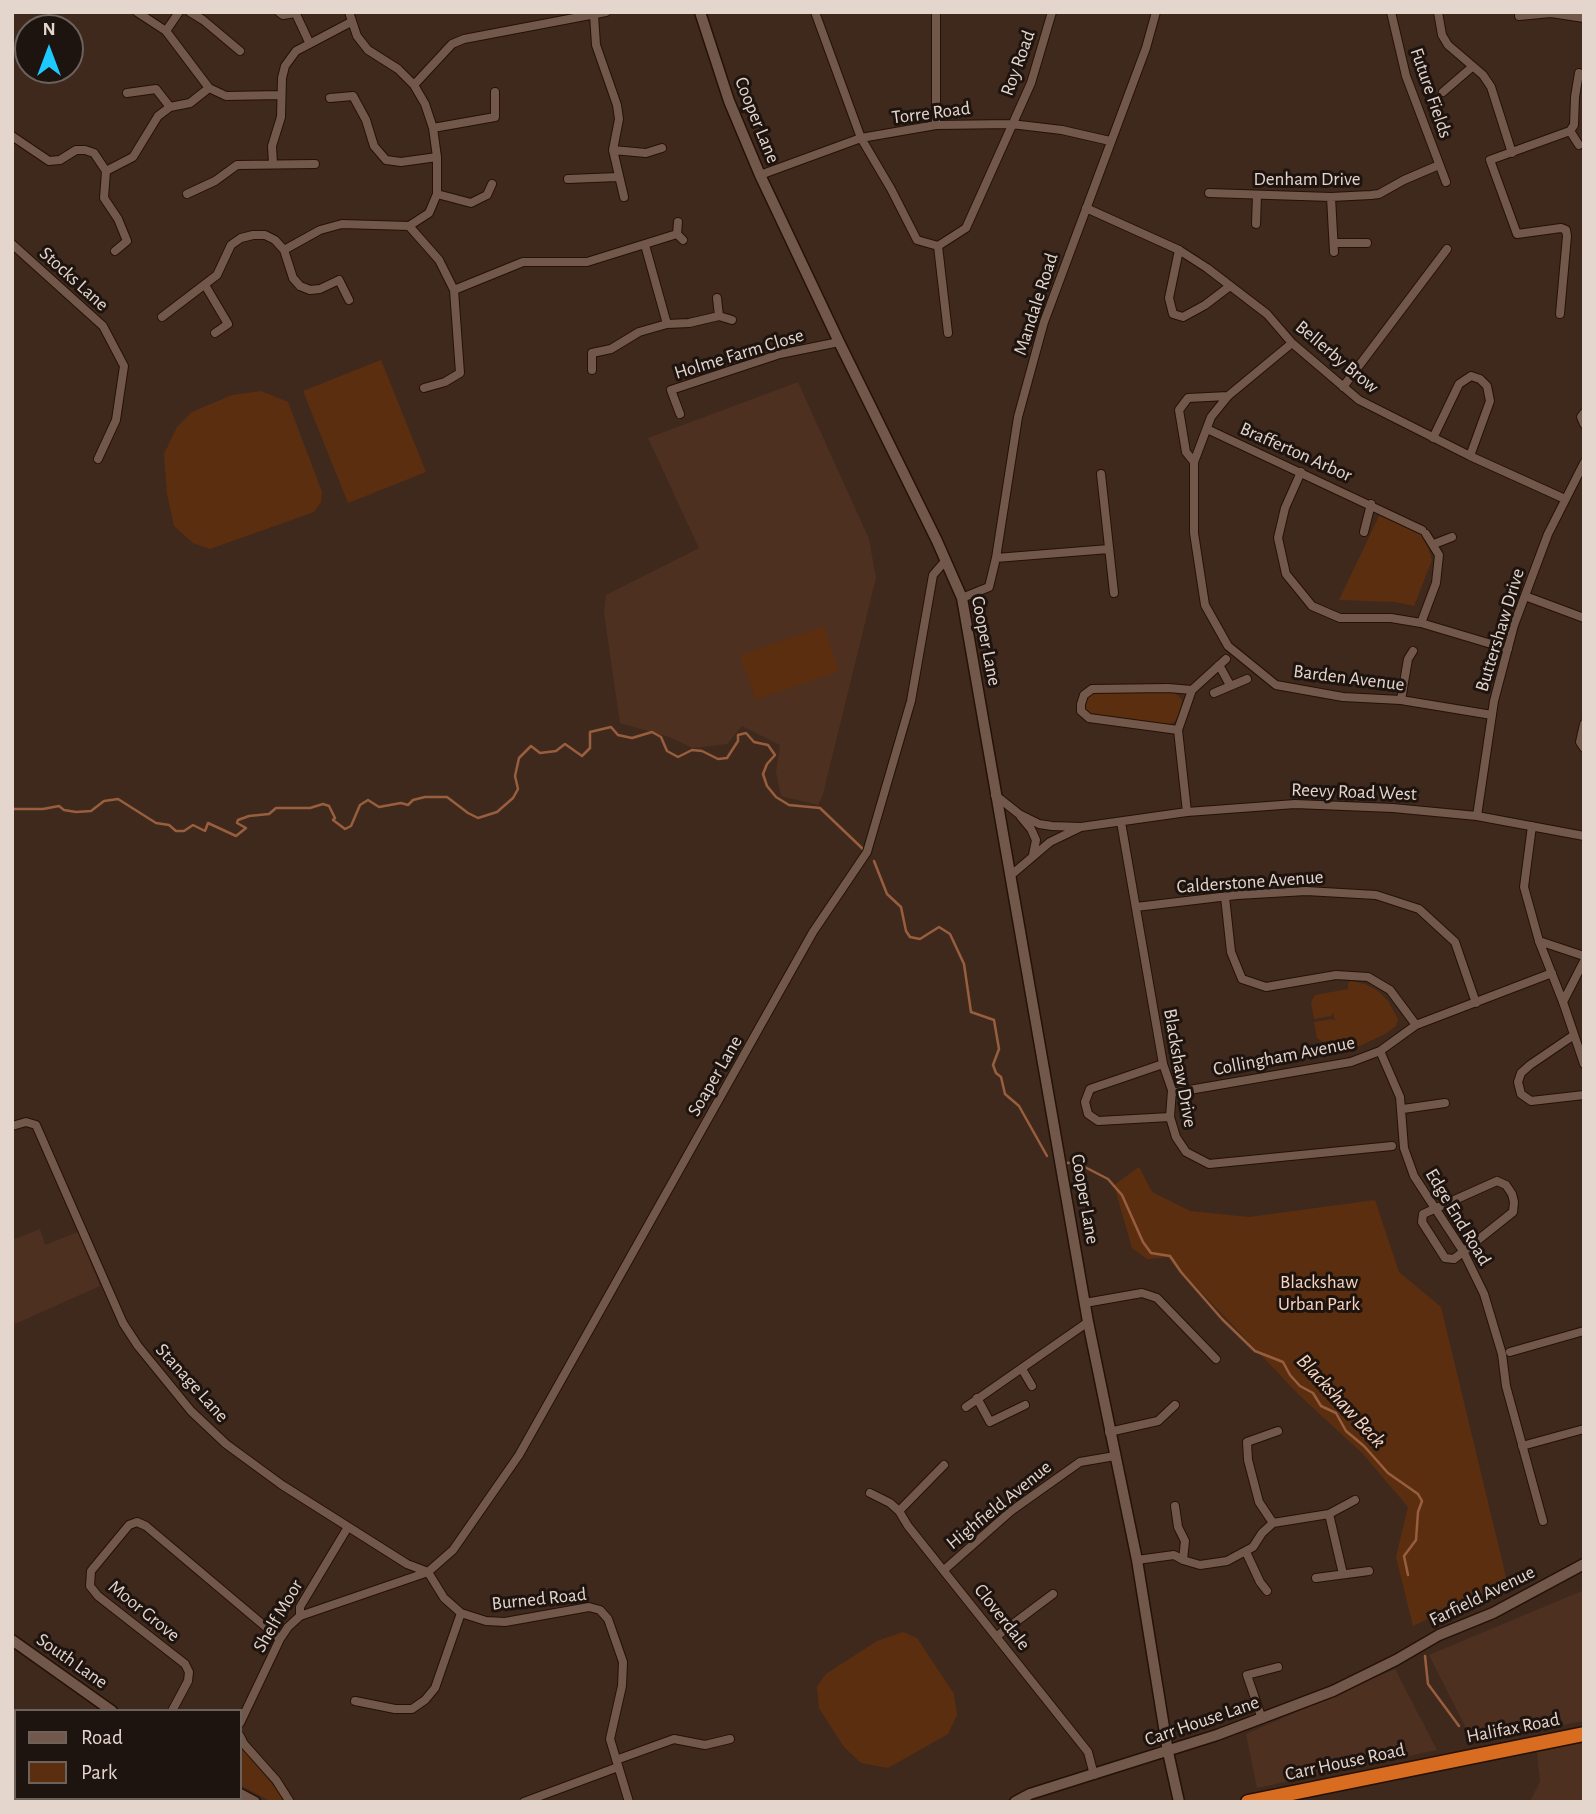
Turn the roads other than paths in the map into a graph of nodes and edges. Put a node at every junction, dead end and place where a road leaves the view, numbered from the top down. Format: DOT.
graph roads {
  1 [pos="137,12"];
  2 [pos="179,12"];
  3 [pos="190,12"];
  4 [pos="279,12"];
  5 [pos="348,12"];
  6 [pos="606,12"];
  7 [pos="700,12"];
  8 [pos="815,12"];
  9 [pos="936,12"];
  10 [pos="1052,12"];
  11 [pos="1156,12"];
  12 [pos="1391,12"];
  13 [pos="1438,12"];
  14 [pos="295,13"];
  15 [pos="594,15"];
  16 [pos="1518,17"];
  17 [pos="1584,18"];
  18 [pos="351,22"];
  19 [pos="166,31"];
  20 [pos="309,42"];
  21 [pos="240,51"];
  22 [pos="1572,64"];
  23 [pos="1472,67"];
  24 [pos="1582,74"];
  25 [pos="414,85"];
  26 [pos="209,88"];
  27 [pos="495,92"];
  28 [pos="1443,92"];
  29 [pos="127,93"];
  30 [pos="281,95"];
  31 [pos="330,98"];
  32 [pos="170,107"];
  33 [pos="495,117"];
  34 [pos="504,121"];
  35 [pos="1011,124"];
  36 [pos="936,125"];
  37 [pos="433,128"];
  38 [pos="1570,131"];
  39 [pos="12,136"];
  40 [pos="861,138"];
  41 [pos="1110,141"];
  42 [pos="1579,145"];
  43 [pos="662,148"];
  44 [pos="613,150"];
  45 [pos="1512,153"];
  46 [pos="437,157"];
  47 [pos="273,164"];
  48 [pos="315,164"];
  49 [pos="1439,165"];
  50 [pos="106,171"];
  51 [pos="760,174"];
  52 [pos="618,177"];
  53 [pos="568,179"];
  54 [pos="1446,182"];
  55 [pos="492,184"];
  56 [pos="1209,193"];
  57 [pos="187,194"];
  58 [pos="437,194"];
  59 [pos="1257,195"];
  60 [pos="624,197"];
  61 [pos="1331,197"];
  62 [pos="1086,208"];
  63 [pos="678,222"];
  64 [pos="1256,224"];
  65 [pos="409,226"];
  66 [pos="1367,243"];
  67 [pos="12,244"];
  68 [pos="645,245"];
  69 [pos="939,246"];
  70 [pos="1447,249"];
  71 [pos="284,250"];
  72 [pos="1179,250"];
  73 [pos="115,251"];
  74 [pos="205,285"];
  75 [pos="1230,286"];
  76 [pos="454,290"];
  77 [pos="717,298"];
  78 [pos="349,300"];
  79 [pos="1560,314"];
  80 [pos="719,316"];
  81 [pos="162,317"];
  82 [pos="732,320"];
  83 [pos="667,324"];
  84 [pos="215,333"];
  85 [pos="948,333"];
  86 [pos="839,342"];
  87 [pos="1292,343"];
  88 [pos="592,370"];
  89 [pos="460,373"];
  90 [pos="470,376"];
  91 [pos="1343,387"];
  92 [pos="424,388"];
  93 [pos="671,390"];
  94 [pos="661,393"];
  95 [pos="1228,396"];
  96 [pos="1584,413"];
  97 [pos="680,414"];
  98 [pos="1584,424"];
  99 [pos="1207,429"];
  100 [pos="1433,438"];
  101 [pos="1470,457"];
  102 [pos="98,459"];
  103 [pos="1194,462"];
  104 [pos="1584,463"];
  105 [pos="1301,471"];
  106 [pos="1101,474"];
  107 [pos="1581,474"];
  108 [pos="1565,499"];
  109 [pos="1371,504"];
  110 [pos="1363,532"];
  111 [pos="1452,537"];
  112 [pos="1434,544"];
  113 [pos="1109,549"];
  114 [pos="996,558"];
  115 [pos="946,561"];
  116 [pos="1114,593"];
  117 [pos="1525,596"];
  118 [pos="962,598"];
  119 [pos="1584,618"];
  120 [pos="1421,623"];
  121 [pos="1508,649"];
  122 [pos="1413,651"];
  123 [pos="1247,679"];
  124 [pos="1230,685"];
  125 [pos="1192,690"];
  126 [pos="1214,693"];
  127 [pos="1401,700"];
  128 [pos="1492,715"];
  129 [pos="1584,724"];
  130 [pos="1178,730"];
  131 [pos="1584,748"];
  132 [pos="995,795"];
  133 [pos="1187,812"];
  134 [pos="1019,814"];
  135 [pos="1477,816"];
  136 [pos="1121,822"];
  137 [pos="1532,826"];
  138 [pos="1081,827"];
  139 [pos="1584,836"];
  140 [pos="1033,855"];
  141 [pos="1010,876"];
  142 [pos="1225,897"];
  143 [pos="1136,907"];
  144 [pos="1539,941"];
  145 [pos="1584,959"];
  146 [pos="1552,973"];
  147 [pos="1563,1002"];
  148 [pos="1476,1003"];
  149 [pos="1416,1025"];
  150 [pos="1574,1035"];
  151 [pos="1380,1051"];
  152 [pos="1163,1064"];
  153 [pos="1584,1064"];
  154 [pos="1172,1093"];
  155 [pos="1584,1095"];
  156 [pos="1445,1103"];
  157 [pos="1403,1109"];
  158 [pos="1170,1117"];
  159 [pos="12,1126"];
  160 [pos="1392,1146"];
  161 [pos="1436,1208"];
  162 [pos="1463,1251"];
  163 [pos="1085,1303"];
  164 [pos="1088,1322"];
  165 [pos="1584,1331"];
  166 [pos="1510,1352"];
  167 [pos="1216,1359"];
  168 [pos="1022,1369"];
  169 [pos="1032,1386"];
  170 [pos="977,1398"];
  171 [pos="1025,1405"];
  172 [pos="1175,1405"];
  173 [pos="966,1407"];
  174 [pos="1584,1429"];
  175 [pos="1278,1431"];
  176 [pos="1109,1432"];
  177 [pos="1522,1446"];
  178 [pos="1115,1456"];
  179 [pos="944,1465"];
  180 [pos="870,1493"];
  181 [pos="1355,1500"];
  182 [pos="1175,1506"];
  183 [pos="900,1511"];
  184 [pos="1329,1514"];
  185 [pos="1543,1521"];
  186 [pos="1273,1523"];
  187 [pos="348,1527"];
  188 [pos="1246,1552"];
  189 [pos="1137,1560"];
  190 [pos="1182,1560"];
  191 [pos="1584,1564"];
  192 [pos="944,1570"];
  193 [pos="1369,1571"];
  194 [pos="428,1572"];
  195 [pos="1343,1574"];
  196 [pos="1316,1578"];
  197 [pos="1267,1591"];
  198 [pos="1053,1594"];
  199 [pos="461,1613"];
  200 [pos="300,1616"];
  201 [pos="997,1636"];
  202 [pos="280,1639"];
  203 [pos="12,1640"];
  204 [pos="1396,1660"];
  205 [pos="1278,1667"];
  206 [pos="355,1701"];
  207 [pos="108,1709"];
  208 [pos="173,1709"];
  209 [pos="242,1719"];
  210 [pos="1262,1719"];
  211 [pos="1584,1734"];
  212 [pos="730,1739"];
  213 [pos="242,1740"];
  214 [pos="1168,1752"];
  215 [pos="1450,1760"];
  216 [pos="617,1764"];
  217 [pos="1094,1774"];
  218 [pos="290,1802"];
  219 [pos="524,1802"];
  220 [pos="629,1802"];
  221 [pos="1015,1802"];
  222 [pos="1179,1802"];
  223 [pos="1248,1802"];
  1 -- 19 [label="street"];
  2 -- 19 [label="street"];
  3 -- 21 [label="street"];
  4 -- 14 [label="street"];
  5 -- 18 [label="street"];
  6 -- 15 [label="street"];
  7 -- 51 [label="main road, Cooper Lane"];
  8 -- 40 [label="street"];
  9 -- 36 [label="street"];
  10 -- 35 [label="street, Roy Road"];
  11 -- 41 [label="street, Mandale Road"];
  12 -- 49 [label="street, Future Fields"];
  13 -- 23 [label="street"];
  14 -- 20 [label="street"];
  15 -- 25 [label="street"];
  15 -- 44 [label="street"];
  16 -- 17 [label="street"];
  18 -- 20 [label="street"];
  18 -- 25 [label="street"];
  19 -- 26 [label="street"];
  20 -- 30 [label="street"];
  22 -- 24 [label="street"];
  23 -- 28 [label="street"];
  23 -- 45 [label="street"];
  24 -- 38 [label="street"];
  25 -- 37 [label="street"];
  26 -- 30 [label="street"];
  26 -- 32 [label="street"];
  27 -- 33 [label="street"];
  29 -- 32 [label="street"];
  30 -- 47 [label="street"];
  31 -- 46 [label="street"];
  32 -- 50 [label="street"];
  33 -- 34 [label="street"];
  33 -- 37 [label="street"];
  35 -- 36 [label="street, Torre Road"];
  35 -- 41 [label="street, Torre Road"];
  35 -- 69 [label="street, Roy Road"];
  36 -- 40 [label="street, Torre Road"];
  37 -- 46 [label="street"];
  38 -- 42 [label="street"];
  38 -- 45 [label="street"];
  39 -- 50 [label="street"];
  40 -- 51 [label="street, Torre Road"];
  40 -- 69 [label="street"];
  41 -- 62 [label="street, Mandale Road"];
  43 -- 44 [label="street"];
  44 -- 52 [label="street"];
  45 -- 79 [label="street"];
  46 -- 58 [label="street"];
  47 -- 48 [label="street"];
  47 -- 57 [label="street"];
  49 -- 54 [label="street, Future Fields"];
  49 -- 61 [label="street, Denham Drive"];
  50 -- 73 [label="street"];
  51 -- 86 [label="main road, Cooper Lane"];
  52 -- 53 [label="street"];
  52 -- 60 [label="street"];
  55 -- 58 [label="street"];
  56 -- 59 [label="street, Denham Drive"];
  58 -- 65 [label="street"];
  59 -- 61 [label="street, Denham Drive"];
  59 -- 64 [label="street"];
  61 -- 66 [label="street"];
  62 -- 72 [label="street, Bellerby Brow"];
  62 -- 114 [label="street, Mandale Road"];
  63 -- 68 [label="street"];
  65 -- 71 [label="street"];
  65 -- 76 [label="street"];
  67 -- 102 [label="street, Stocks Lane"];
  68 -- 76 [label="street"];
  68 -- 83 [label="street"];
  69 -- 85 [label="street"];
  70 -- 91 [label="street"];
  71 -- 74 [label="street"];
  71 -- 78 [label="street"];
  72 -- 75 [label="street, Bellerby Brow"];
  72 -- 75 [label="street"];
  74 -- 81 [label="street"];
  74 -- 84 [label="street"];
  75 -- 87 [label="street, Bellerby Brow"];
  76 -- 89 [label="street"];
  77 -- 80 [label="street"];
  80 -- 82 [label="street"];
  80 -- 83 [label="street"];
  83 -- 88 [label="street"];
  86 -- 93 [label="street, Holme Farm Close"];
  86 -- 115 [label="main road, Cooper Lane"];
  87 -- 91 [label="street, Bellerby Brow"];
  87 -- 95 [label="street, Barden Avenue"];
  89 -- 90 [label="street"];
  89 -- 92 [label="street"];
  91 -- 100 [label="street, Bellerby Brow"];
  93 -- 94 [label="street"];
  93 -- 97 [label="street, Holme Farm Close"];
  95 -- 99 [label="street, Barden Avenue"];
  95 -- 103 [label="street"];
  96 -- 98 [label="street"];
  99 -- 103 [label="street, Barden Avenue"];
  99 -- 105 [label="street, Brafferton Arbor"];
  100 -- 101 [label="street, Bellerby Brow"];
  100 -- 101 [label="street"];
  101 -- 108 [label="street, Bellerby Brow"];
  103 -- 127 [label="street, Barden Avenue"];
  104 -- 107 [label="street, Buttershaw Drive"];
  105 -- 109 [label="street, Brafferton Arbor"];
  105 -- 120 [label="street"];
  106 -- 113 [label="street"];
  107 -- 108 [label="street, Buttershaw Drive"];
  108 -- 117 [label="street, Buttershaw Drive"];
  109 -- 110 [label="street"];
  109 -- 112 [label="street, Brafferton Arbor"];
  111 -- 112 [label="street"];
  112 -- 120 [label="street"];
  113 -- 114 [label="street"];
  113 -- 116 [label="street"];
  114 -- 118 [label="street, Mandale Road"];
  115 -- 118 [label="main road, Cooper Lane"];
  115 -- 194 [label="street, Soaper Lane"];
  117 -- 119 [label="street"];
  117 -- 121 [label="street, Buttershaw Drive"];
  118 -- 132 [label="main road, Cooper Lane"];
  120 -- 121 [label="street"];
  121 -- 128 [label="street, Buttershaw Drive"];
  122 -- 127 [label="street"];
  123 -- 124 [label="street"];
  124 -- 125 [label="street"];
  124 -- 126 [label="street"];
  125 -- 130 [label="street"];
  125 -- 130 [label="street"];
  127 -- 128 [label="street, Barden Avenue"];
  128 -- 135 [label="street, Buttershaw Drive"];
  129 -- 131 [label="street"];
  130 -- 133 [label="street"];
  132 -- 134 [label="street"];
  132 -- 141 [label="main road, Cooper Lane"];
  133 -- 135 [label="street, Reevy Road West"];
  133 -- 136 [label="street, Reevy Road West"];
  134 -- 138 [label="street"];
  134 -- 140 [label="street"];
  135 -- 137 [label="street, Reevy Road West"];
  136 -- 138 [label="street, Reevy Road West"];
  136 -- 143 [label="street, Blackshaw Drive"];
  137 -- 139 [label="street, Reevy Road West"];
  137 -- 144 [label="street"];
  138 -- 140 [label="street"];
  140 -- 141 [label="street"];
  141 -- 163 [label="main road, Cooper Lane"];
  142 -- 143 [label="street, Calderstone Avenue"];
  142 -- 148 [label="street, Calderstone Avenue"];
  142 -- 149 [label="street"];
  143 -- 152 [label="street, Blackshaw Drive"];
  144 -- 145 [label="street"];
  144 -- 146 [label="street"];
  145 -- 147 [label="street"];
  146 -- 147 [label="street"];
  146 -- 148 [label="street, Collingham Avenue"];
  147 -- 150 [label="street"];
  148 -- 149 [label="street, Collingham Avenue"];
  149 -- 151 [label="street, Collingham Avenue"];
  150 -- 153 [label="street"];
  150 -- 155 [label="street"];
  151 -- 154 [label="street, Collingham Avenue"];
  151 -- 157 [label="street, Edge End Road"];
  152 -- 154 [label="street, Blackshaw Drive"];
  152 -- 158 [label="street"];
  154 -- 158 [label="street, Blackshaw Drive"];
  156 -- 157 [label="street"];
  157 -- 161 [label="street, Edge End Road"];
  158 -- 160 [label="street, Blackshaw Drive"];
  159 -- 187 [label="street, Stanage Lane"];
  161 -- 162 [label="street, Edge End Road"];
  161 -- 162 [label="street"];
  161 -- 162 [label="street"];
  162 -- 177 [label="street, Edge End Road"];
  163 -- 164 [label="main road, Cooper Lane"];
  163 -- 167 [label="street"];
  164 -- 168 [label="street"];
  164 -- 176 [label="main road, Cooper Lane"];
  165 -- 166 [label="street"];
  168 -- 169 [label="street"];
  168 -- 170 [label="street"];
  170 -- 171 [label="street"];
  170 -- 173 [label="street"];
  172 -- 176 [label="street"];
  174 -- 177 [label="street"];
  175 -- 186 [label="street"];
  176 -- 178 [label="main road, Cooper Lane"];
  177 -- 185 [label="street, Edge End Road"];
  178 -- 189 [label="main road, Cooper Lane"];
  178 -- 192 [label="street, Highfield Avenue"];
  179 -- 183 [label="street"];
  180 -- 183 [label="street, Cloverdale"];
  181 -- 184 [label="street"];
  182 -- 190 [label="street"];
  183 -- 192 [label="street, Cloverdale"];
  184 -- 186 [label="street"];
  184 -- 195 [label="street"];
  186 -- 188 [label="street"];
  187 -- 194 [label="street, Stanage Lane"];
  187 -- 200 [label="street, Shelf Moor"];
  188 -- 190 [label="street"];
  188 -- 197 [label="street"];
  189 -- 190 [label="street"];
  189 -- 214 [label="main road, Cooper Lane"];
  191 -- 204 [label="main road, Farfield Avenue"];
  192 -- 201 [label="street, Cloverdale"];
  193 -- 195 [label="street"];
  194 -- 199 [label="street"];
  194 -- 200 [label="street"];
  195 -- 196 [label="street"];
  198 -- 201 [label="street"];
  199 -- 206 [label="street"];
  199 -- 216 [label="street, Burned Road"];
  200 -- 202 [label="street, Shelf Moor"];
  201 -- 217 [label="street, Cloverdale"];
  202 -- 208 [label="street, Moor Grove"];
  202 -- 209 [label="street, Shelf Moor"];
  203 -- 207 [label="main road, South Lane"];
  204 -- 210 [label="main road, Carr House Lane"];
  205 -- 210 [label="street"];
  210 -- 214 [label="main road, Carr House Lane"];
  211 -- 215 [label="highway, Halifax Road"];
  212 -- 216 [label="street"];
  213 -- 218 [label="street"];
  214 -- 217 [label="main road, Carr House Lane"];
  214 -- 222 [label="main road, Cooper Lane"];
  215 -- 223 [label="highway, Carr House Road"];
  216 -- 219 [label="street"];
  216 -- 220 [label="street, Burned Road"];
  217 -- 221 [label="main road, Carr House Lane"];
}
